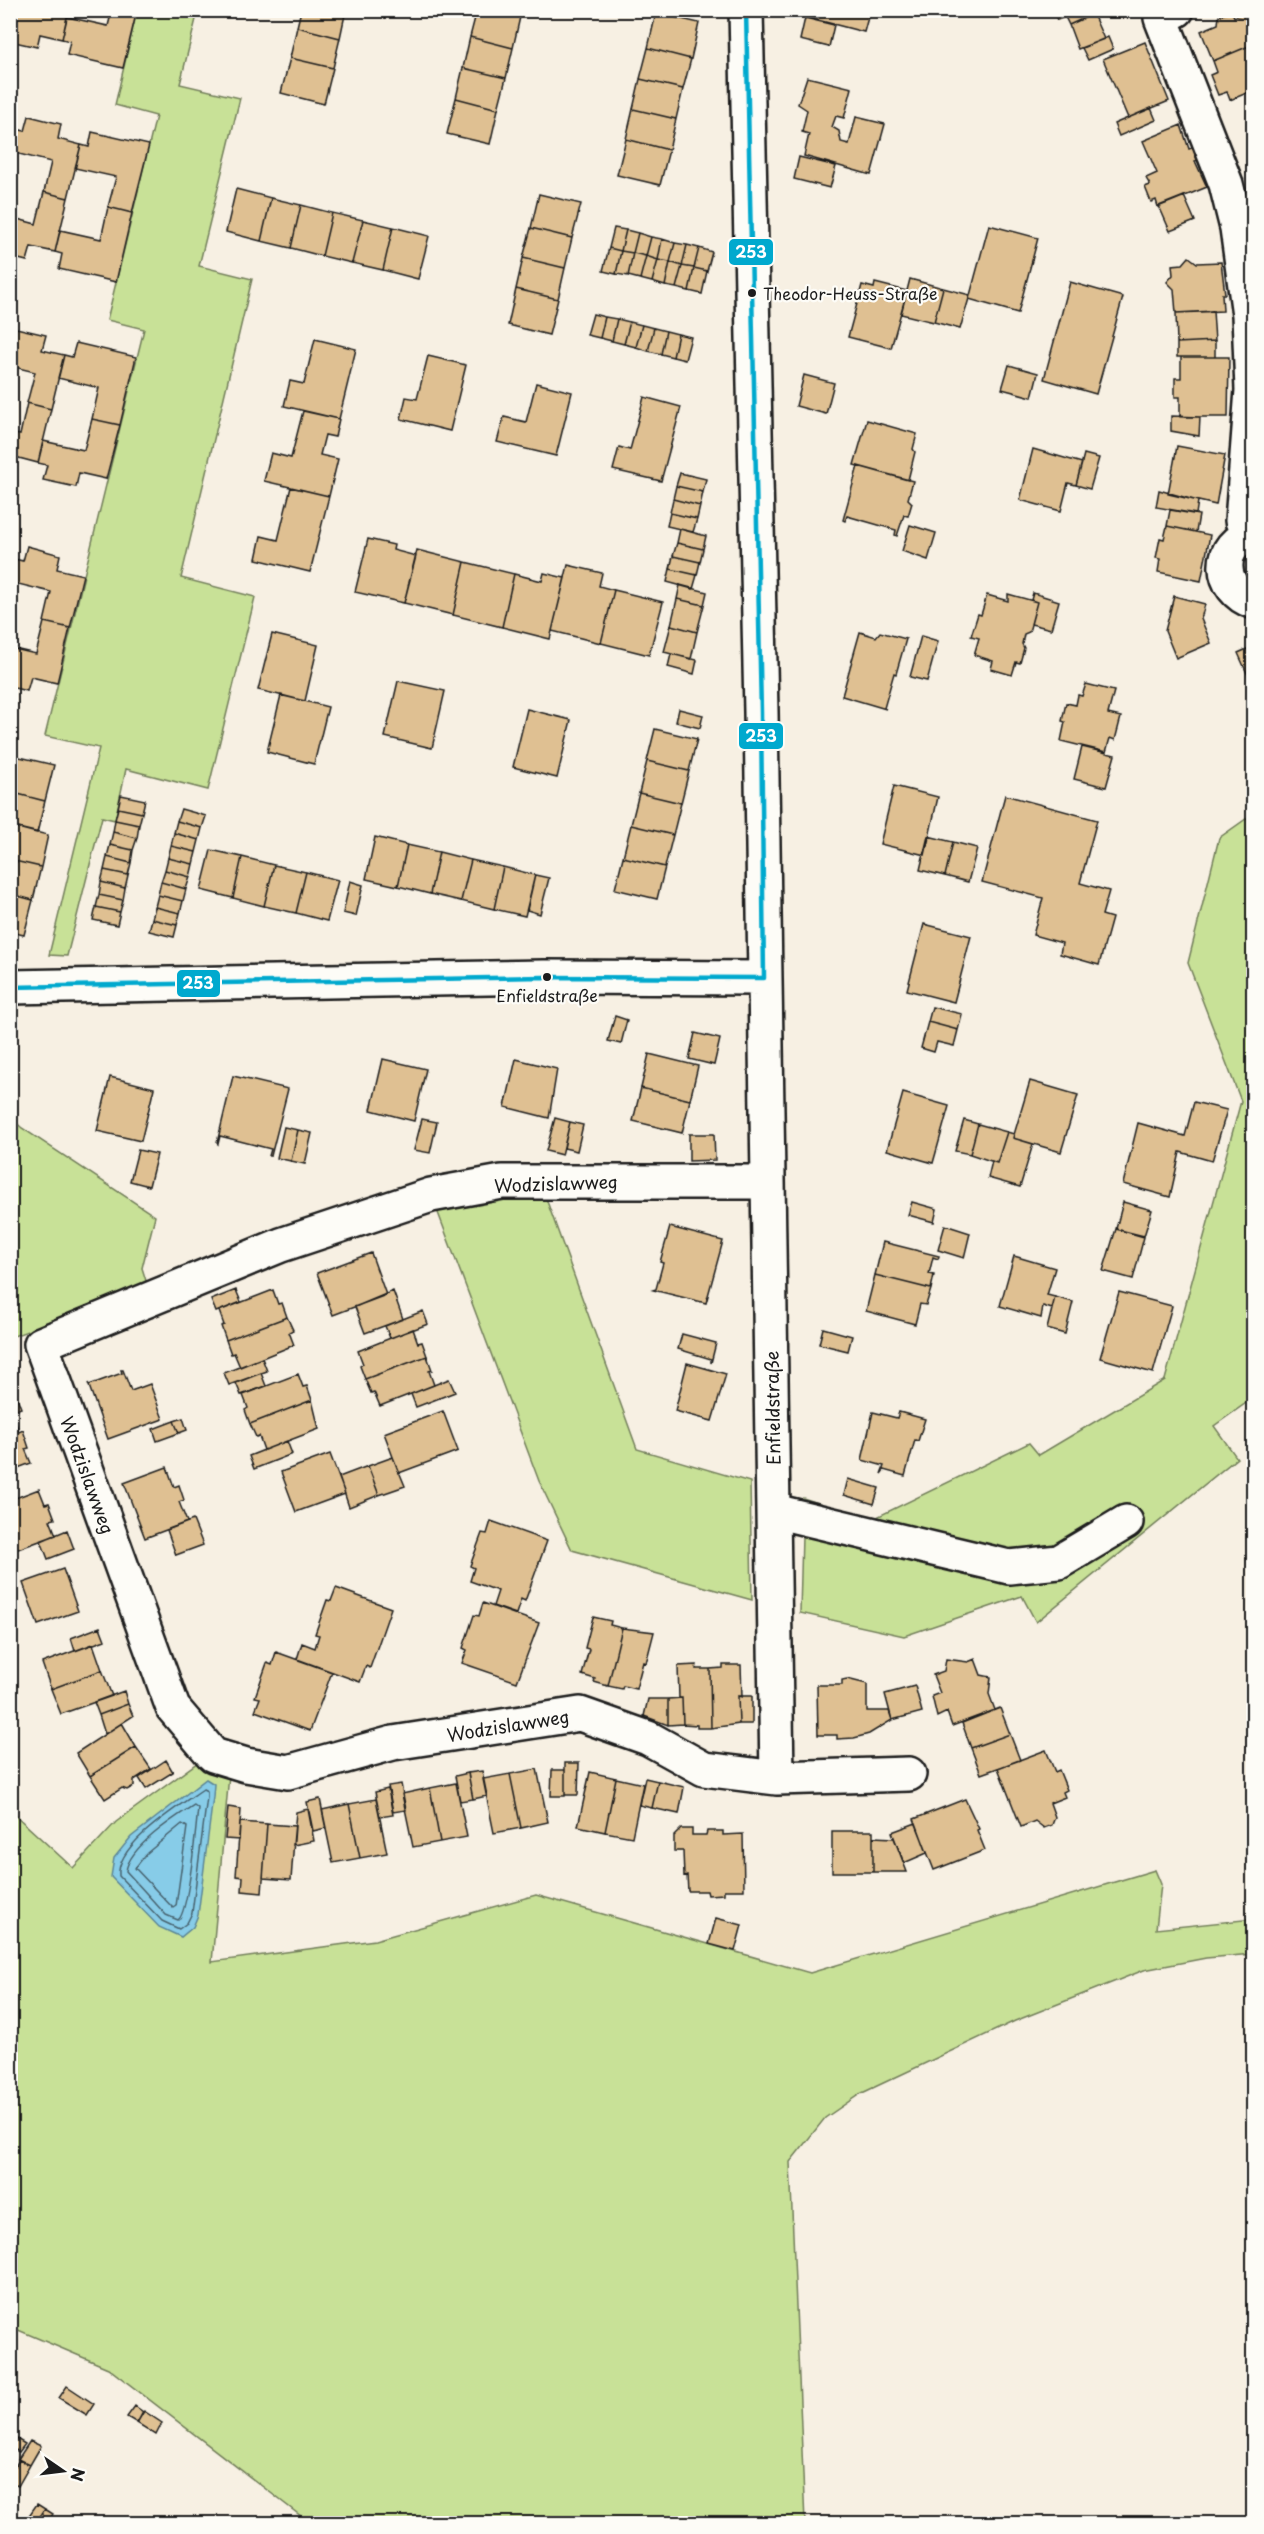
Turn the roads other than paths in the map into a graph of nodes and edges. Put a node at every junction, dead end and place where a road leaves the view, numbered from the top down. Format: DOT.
graph roads {
  1 [pos="746,10"];
  2 [pos="1177,10"];
  3 [pos="1253,390"];
  4 [pos="1252,535"];
  5 [pos="1254,602"];
  6 [pos="764,978"];
  7 [pos="10,987"];
  8 [pos="767,1182"];
  9 [pos="774,1511"];
  10 [pos="1126,1522"];
  11 [pos="909,1774"];
  12 [pos="777,1779"];
  1 -- 6 [label="street, Enfieldstraße"];
  2 -- 3 [label="street"];
  3 -- 4 [label="street"];
  4 -- 5 [label="street"];
  6 -- 7 [label="street"];
  6 -- 8 [label="street, Enfieldstraße"];
  8 -- 9 [label="street, Enfieldstraße"];
  8 -- 12 [label="street, Wodzislawweg"];
  9 -- 10 [label="street"];
  9 -- 12 [label="street, Enfieldstraße"];
  11 -- 12 [label="street"];
}
